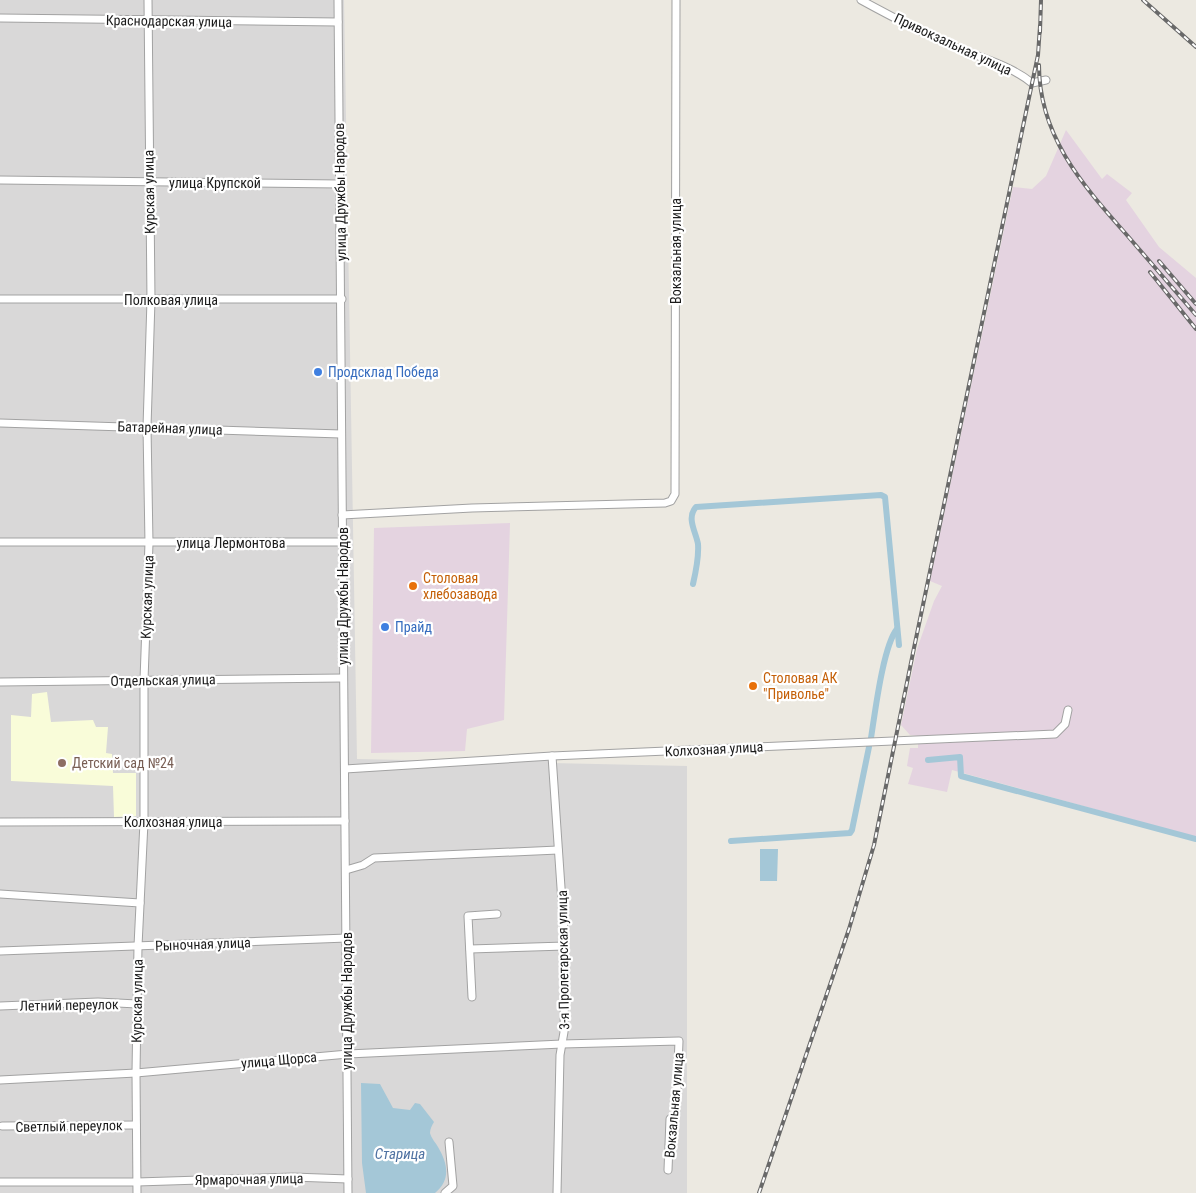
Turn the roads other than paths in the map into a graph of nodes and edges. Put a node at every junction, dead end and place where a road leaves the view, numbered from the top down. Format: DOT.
graph roads {
  1 [pos="148,0"];
  2 [pos="338,0"];
  3 [pos="676,0"];
  4 [pos="861,0"];
  5 [pos="0,18"];
  6 [pos="148,21"];
  7 [pos="338,22"];
  8 [pos="1046,80"];
  9 [pos="0,180"];
  10 [pos="149,182"];
  11 [pos="340,184"];
  12 [pos="0,299"];
  13 [pos="342,299"];
  14 [pos="151,300"];
  15 [pos="0,423"];
  16 [pos="147,427"];
  17 [pos="341,434"];
  18 [pos="342,515"];
  19 [pos="0,542"];
  20 [pos="342,542"];
  21 [pos="149,543"];
  22 [pos="343,658"];
  23 [pos="326,678"];
  24 [pos="343,678"];
  25 [pos="144,680"];
  26 [pos="0,682"];
  27 [pos="344,692"];
  28 [pos="1068,710"];
  29 [pos="552,756"];
  30 [pos="345,769"];
  31 [pos="345,821"];
  32 [pos="0,822"];
  33 [pos="144,822"];
  34 [pos="558,850"];
  35 [pos="346,870"];
  36 [pos="0,894"];
  37 [pos="140,903"];
  38 [pos="497,914"];
  39 [pos="347,938"];
  40 [pos="138,946"];
  41 [pos="565,946"];
  42 [pos="470,949"];
  43 [pos="0,951"];
  44 [pos="472,997"];
  45 [pos="137,1004"];
  46 [pos="0,1006"];
  47 [pos="679,1041"];
  48 [pos="562,1044"];
  49 [pos="348,1054"];
  50 [pos="136,1073"];
  51 [pos="0,1080"];
  52 [pos="136,1125"];
  53 [pos="2,1126"];
  54 [pos="449,1142"];
  55 [pos="668,1170"];
  56 [pos="348,1179"];
  57 [pos="0,1182"];
  58 [pos="137,1182"];
  59 [pos="137,1193"];
  60 [pos="348,1193"];
  61 [pos="445,1193"];
  62 [pos="558,1193"];
  1 -- 6 [label="street, Курская улица"];
  2 -- 7 [label="street, улица Дружбы Народов"];
  3 -- 18 [label="street, Вокзальная улица"];
  4 -- 8 [label="street, Привокзальная улица"];
  5 -- 6 [label="street, Краснодарская улица"];
  6 -- 7 [label="street, Краснодарская улица"];
  6 -- 10 [label="street, Курская улица"];
  7 -- 11 [label="street, улица Дружбы Народов"];
  9 -- 10 [label="street, улица Крупской"];
  10 -- 11 [label="street, улица Крупской"];
  10 -- 14 [label="street, Курская улица"];
  11 -- 13 [label="street, улица Дружбы Народов"];
  12 -- 14 [label="street, Полковая улица"];
  13 -- 14 [label="street, Полковая улица"];
  13 -- 17 [label="street, улица Дружбы Народов"];
  14 -- 16 [label="street, Курская улица"];
  15 -- 16 [label="street, Батарейная улица"];
  16 -- 17 [label="street, Батарейная улица"];
  16 -- 21 [label="street, Курская улица"];
  17 -- 18 [label="street, улица Дружбы Народов"];
  18 -- 20 [label="street, улица Дружбы Народов"];
  19 -- 21 [label="street, улица Лермонтова"];
  20 -- 21 [label="street, улица Лермонтова"];
  20 -- 22 [label="street, улица Дружбы Народов"];
  21 -- 25 [label="street, Курская улица"];
  22 -- 23 [label="street"];
  22 -- 24 [label="street, улица Дружбы Народов"];
  23 -- 24 [label="street, Отдельская улица"];
  23 -- 25 [label="street, Отдельская улица"];
  23 -- 27 [label="street"];
  24 -- 27 [label="street, улица Дружбы Народов"];
  25 -- 26 [label="street, Отдельская улица"];
  25 -- 33 [label="street, Курская улица"];
  27 -- 30 [label="street, улица Дружбы Народов"];
  28 -- 29 [label="street, Колхозная улица"];
  29 -- 30 [label="street, Колхозная улица"];
  29 -- 34 [label="street, 3-я Пролетарская улица"];
  30 -- 31 [label="street, улица Дружбы Народов"];
  31 -- 33 [label="street, Колхозная улица"];
  31 -- 35 [label="street, улица Дружбы Народов"];
  32 -- 33 [label="street, Колхозная улица"];
  33 -- 37 [label="street, Курская улица"];
  34 -- 35 [label="street"];
  34 -- 41 [label="street, 3-я Пролетарская улица"];
  35 -- 39 [label="street, улица Дружбы Народов"];
  36 -- 37 [label="street"];
  37 -- 40 [label="street, Курская улица"];
  38 -- 42 [label="street"];
  39 -- 40 [label="street, Рыночная улица"];
  39 -- 49 [label="street, улица Дружбы Народов"];
  40 -- 43 [label="street, Рыночная улица"];
  40 -- 45 [label="street, Курская улица"];
  41 -- 42 [label="street"];
  41 -- 48 [label="street, 3-я Пролетарская улица"];
  42 -- 44 [label="street"];
  45 -- 46 [label="street, Летний переулок"];
  45 -- 50 [label="street, Курская улица"];
  47 -- 48 [label="street, улица Щорса"];
  47 -- 55 [label="street, Вокзальная улица"];
  48 -- 49 [label="street, улица Щорса"];
  48 -- 62 [label="street, 3-я Пролетарская улица"];
  49 -- 50 [label="street, улица Щорса"];
  49 -- 56 [label="street, улица Дружбы Народов"];
  50 -- 51 [label="street, улица Щорса"];
  50 -- 52 [label="street, Курская улица"];
  52 -- 53 [label="street, Светлый переулок"];
  52 -- 58 [label="street, Курская улица"];
  54 -- 61 [label="street"];
  56 -- 58 [label="street, Ярмарочная улица"];
  56 -- 60 [label="street, улица Дружбы Народов"];
  57 -- 58 [label="street, Ярмарочная улица"];
  58 -- 59 [label="street, Курская улица"];
}
